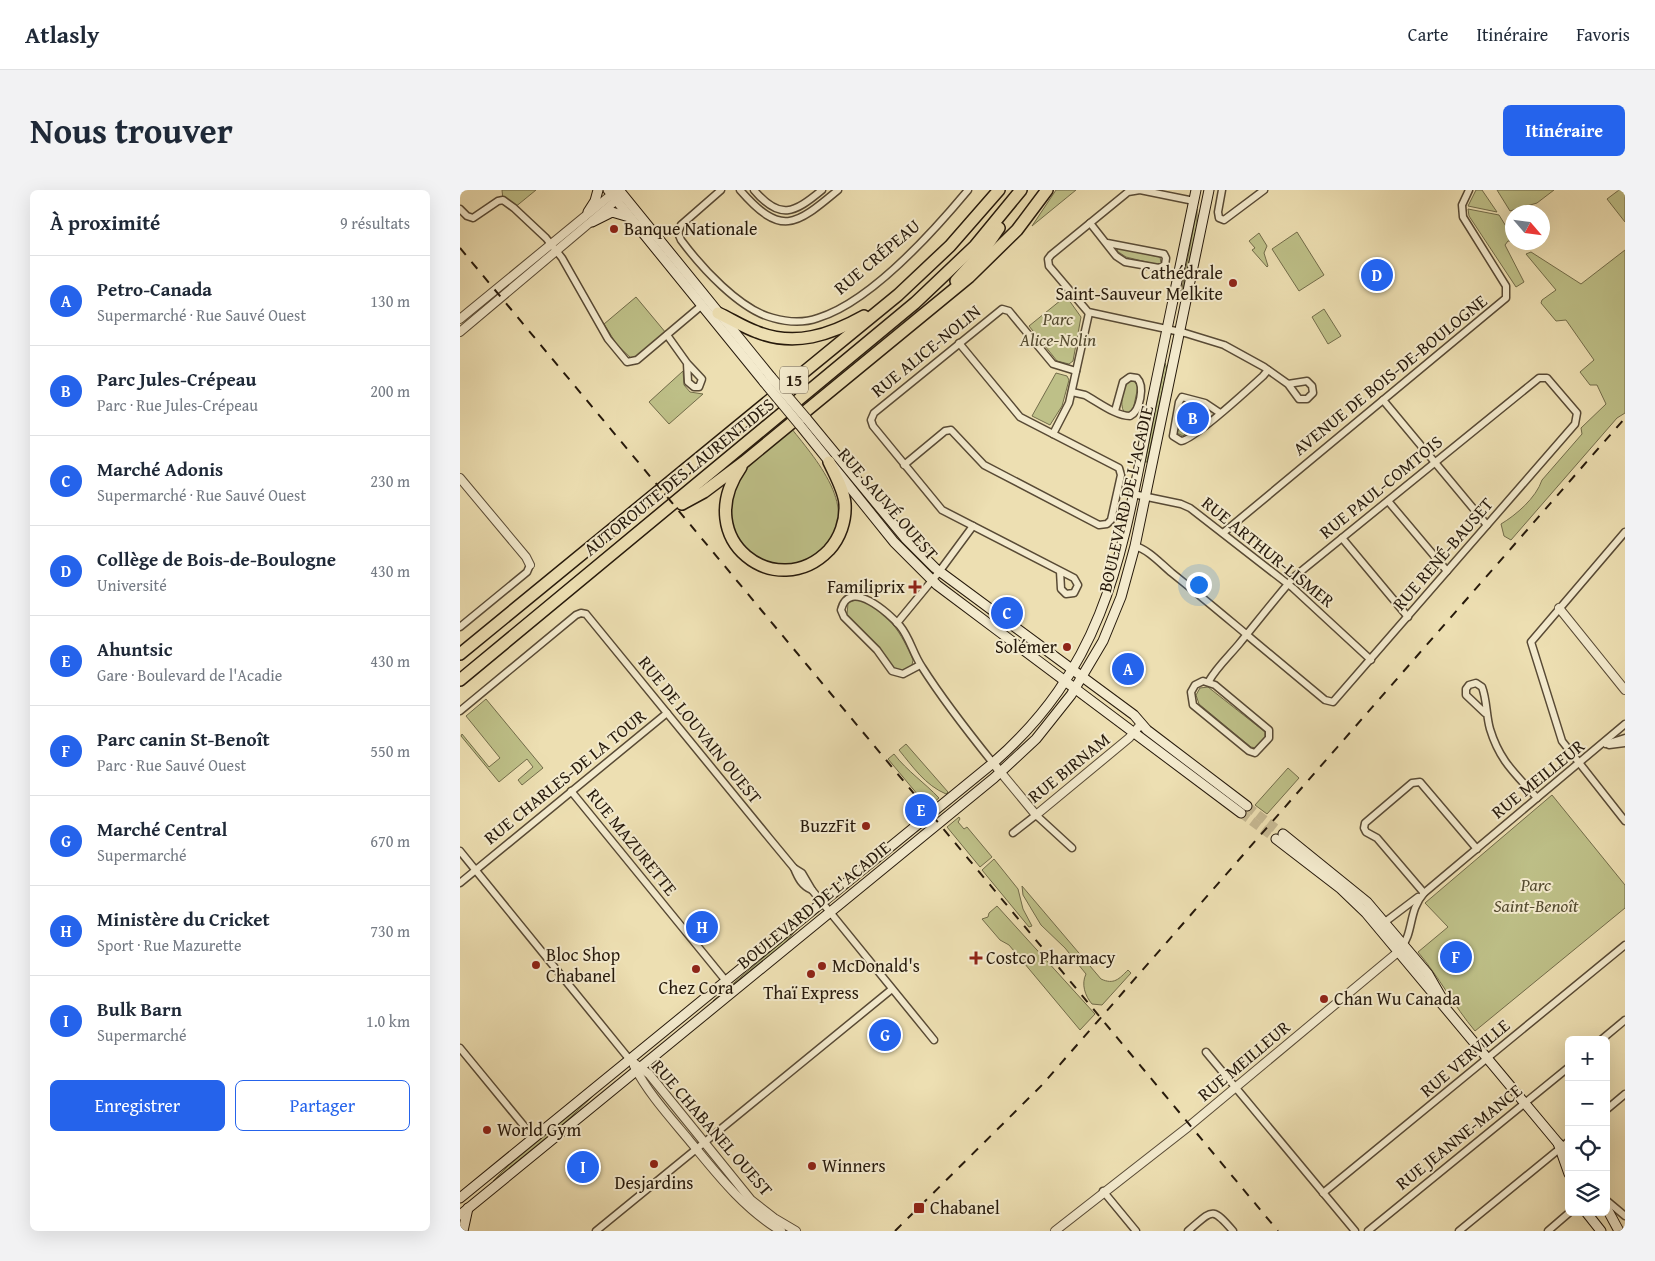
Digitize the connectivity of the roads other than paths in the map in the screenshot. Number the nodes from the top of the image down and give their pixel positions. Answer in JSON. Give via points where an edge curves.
{"nodes":[{"id":1,"x":598,"y":190,"type":"edge"},
{"id":2,"x":721,"y":190,"type":"edge"},
{"id":3,"x":740,"y":190,"type":"edge"},
{"id":4,"x":754,"y":190,"type":"edge"},
{"id":5,"x":822,"y":190,"type":"edge"},
{"id":6,"x":967,"y":190,"type":"edge"},
{"id":7,"x":999,"y":190,"type":"edge"},
{"id":8,"x":1022,"y":190,"type":"edge"},
{"id":9,"x":1047,"y":190,"type":"edge"},
{"id":10,"x":1196,"y":190,"type":"edge"},
{"id":11,"x":1209,"y":190,"type":"edge"},
{"id":12,"x":1222,"y":190,"type":"edge"},
{"id":13,"x":1264,"y":190,"type":"edge"},
{"id":14,"x":1468,"y":190,"type":"edge"},
{"id":15,"x":834,"y":191,"type":"edge"},
{"id":16,"x":616,"y":193,"type":"edge"},
{"id":17,"x":1194,"y":201,"type":"junction"},
{"id":18,"x":460,"y":209,"type":"edge"},
{"id":19,"x":588,"y":212,"type":"junction"},
{"id":20,"x":629,"y":217,"type":"junction"},
{"id":21,"x":592,"y":222,"type":"junction"},
{"id":22,"x":1090,"y":223,"type":"junction"},
{"id":23,"x":550,"y":243,"type":"junction"},
{"id":24,"x":1107,"y":243,"type":"junction"},
{"id":25,"x":560,"y":248,"type":"junction"},
{"id":26,"x":890,"y":302,"type":"junction"},
{"id":27,"x":936,"y":303,"type":"junction"},
{"id":28,"x":701,"y":306,"type":"junction"},
{"id":29,"x":718,"y":313,"type":"junction"},
{"id":30,"x":1089,"y":313,"type":"junction"},
{"id":31,"x":460,"y":318,"type":"edge"},
{"id":32,"x":1166,"y":330,"type":"junction"},
{"id":33,"x":460,"y":332,"type":"edge"},
{"id":34,"x":1179,"y":333,"type":"junction"},
{"id":35,"x":667,"y":335,"type":"junction"},
{"id":36,"x":959,"y":343,"type":"junction"},
{"id":37,"x":687,"y":363,"type":"dead end"},
{"id":38,"x":1268,"y":370,"type":"junction"},
{"id":39,"x":1076,"y":371,"type":"junction"},
{"id":40,"x":767,"y":379,"type":"junction"},
{"id":41,"x":1288,"y":384,"type":"dead end"},
{"id":42,"x":1072,"y":392,"type":"junction"},
{"id":43,"x":1383,"y":400,"type":"junction"},
{"id":44,"x":1115,"y":411,"type":"junction"},
{"id":45,"x":1220,"y":413,"type":"junction"},
{"id":46,"x":802,"y":421,"type":"junction"},
{"id":47,"x":1576,"y":424,"type":"joint"},
{"id":48,"x":1053,"y":434,"type":"junction"},
{"id":49,"x":744,"y":462,"type":"junction"},
{"id":50,"x":829,"y":462,"type":"junction"},
{"id":51,"x":1435,"y":462,"type":"junction"},
{"id":52,"x":904,"y":465,"type":"junction"},
{"id":53,"x":460,"y":478,"type":"edge"},
{"id":54,"x":1133,"y":494,"type":"junction"},
{"id":55,"x":1145,"y":496,"type":"junction"},
{"id":56,"x":1388,"y":501,"type":"junction"},
{"id":57,"x":658,"y":517,"type":"junction"},
{"id":58,"x":1487,"y":525,"type":"junction"},
{"id":59,"x":972,"y":526,"type":"junction"},
{"id":60,"x":1625,"y":532,"type":"edge"},
{"id":61,"x":1223,"y":534,"type":"junction"},
{"id":62,"x":1342,"y":538,"type":"junction"},
{"id":63,"x":1135,"y":546,"type":"junction"},
{"id":64,"x":530,"y":565,"type":"joint"},
{"id":65,"x":1060,"y":571,"type":"dead end"},
{"id":66,"x":1447,"y":571,"type":"junction"},
{"id":67,"x":939,"y":572,"type":"junction"},
{"id":68,"x":933,"y":580,"type":"junction"},
{"id":69,"x":1288,"y":584,"type":"junction"},
{"id":70,"x":1559,"y":608,"type":"junction"},
{"id":71,"x":1408,"y":618,"type":"junction"},
{"id":72,"x":897,"y":623,"type":"junction"},
{"id":73,"x":460,"y":627,"type":"edge"},
{"id":74,"x":1246,"y":634,"type":"junction"},
{"id":75,"x":460,"y":654,"type":"edge"},
{"id":76,"x":1371,"y":660,"type":"junction"},
{"id":77,"x":920,"y":665,"type":"junction"},
{"id":78,"x":1072,"y":670,"type":"junction"},
{"id":79,"x":1082,"y":678,"type":"junction"},
{"id":80,"x":460,"y":680,"type":"edge"},
{"id":81,"x":1209,"y":681,"type":"junction"},
{"id":82,"x":1622,"y":681,"type":"edge"},
{"id":83,"x":1065,"y":682,"type":"junction"},
{"id":84,"x":1075,"y":688,"type":"junction"},
{"id":85,"x":1625,"y":690,"type":"edge"},
{"id":86,"x":460,"y":711,"type":"edge"},
{"id":87,"x":667,"y":713,"type":"junction"},
{"id":88,"x":1486,"y":713,"type":"dead end"},
{"id":89,"x":1141,"y":724,"type":"junction"},
{"id":90,"x":1625,"y":724,"type":"edge"},
{"id":91,"x":1135,"y":733,"type":"junction"},
{"id":92,"x":1625,"y":738,"type":"edge"},
{"id":93,"x":1625,"y":742,"type":"edge"},
{"id":94,"x":1602,"y":745,"type":"junction"},
{"id":95,"x":992,"y":763,"type":"junction"},
{"id":96,"x":1579,"y":764,"type":"junction"},
{"id":97,"x":1001,"y":772,"type":"junction"},
{"id":98,"x":572,"y":791,"type":"junction"},
{"id":99,"x":1537,"y":798,"type":"junction"},
{"id":100,"x":1036,"y":815,"type":"junction"},
{"id":101,"x":1625,"y":821,"type":"edge"},
{"id":102,"x":1013,"y":833,"type":"dead end"},
{"id":103,"x":1072,"y":848,"type":"dead end"},
{"id":104,"x":1477,"y":849,"type":"junction"},
{"id":105,"x":460,"y":851,"type":"edge"},
{"id":106,"x":476,"y":870,"type":"junction"},
{"id":107,"x":460,"y":883,"type":"edge"},
{"id":108,"x":1424,"y":893,"type":"junction"},
{"id":109,"x":823,"y":903,"type":"junction"},
{"id":110,"x":830,"y":912,"type":"junction"},
{"id":111,"x":1385,"y":922,"type":"junction"},
{"id":112,"x":1404,"y":944,"type":"junction"},
{"id":113,"x":1625,"y":945,"type":"edge"},
{"id":114,"x":1398,"y":952,"type":"junction"},
{"id":115,"x":726,"y":981,"type":"junction"},
{"id":116,"x":892,"y":989,"type":"junction"},
{"id":117,"x":1452,"y":1015,"type":"junction"},
{"id":118,"x":1625,"y":1020,"type":"edge"},
{"id":119,"x":1606,"y":1036,"type":"edge"},
{"id":120,"x":934,"y":1040,"type":"dead end"},
{"id":121,"x":460,"y":1048,"type":"edge"},
{"id":122,"x":1206,"y":1052,"type":"dead end"},
{"id":123,"x":1488,"y":1058,"type":"junction"},
{"id":124,"x":630,"y":1060,"type":"junction"},
{"id":125,"x":638,"y":1069,"type":"junction"},
{"id":126,"x":1565,"y":1069,"type":"edge"},
{"id":127,"x":1235,"y":1087,"type":"junction"},
{"id":128,"x":1625,"y":1094,"type":"edge"},
{"id":129,"x":1524,"y":1103,"type":"junction"},
{"id":130,"x":1610,"y":1107,"type":"edge"},
{"id":131,"x":534,"y":1138,"type":"junction"},
{"id":132,"x":704,"y":1142,"type":"junction"},
{"id":133,"x":1563,"y":1147,"type":"edge"},
{"id":134,"x":696,"y":1149,"type":"junction"},
{"id":135,"x":1568,"y":1171,"type":"edge"},
{"id":136,"x":1103,"y":1191,"type":"junction"},
{"id":137,"x":1323,"y":1193,"type":"junction"},
{"id":138,"x":460,"y":1198,"type":"edge"},
{"id":139,"x":1610,"y":1203,"type":"edge"},
{"id":140,"x":468,"y":1208,"type":"junction"},
{"id":141,"x":1624,"y":1212,"type":"edge"},
{"id":142,"x":1610,"y":1214,"type":"edge"},
{"id":143,"x":460,"y":1215,"type":"edge"},
{"id":144,"x":1565,"y":1216,"type":"edge"},
{"id":145,"x":1589,"y":1216,"type":"edge"},
{"id":146,"x":463,"y":1231,"type":"edge"},
{"id":147,"x":596,"y":1231,"type":"edge"},
{"id":148,"x":781,"y":1231,"type":"edge"},
{"id":149,"x":796,"y":1231,"type":"edge"},
{"id":150,"x":1055,"y":1231,"type":"edge"},
{"id":151,"x":1136,"y":1231,"type":"edge"},
{"id":152,"x":1188,"y":1231,"type":"edge"},
{"id":153,"x":1233,"y":1231,"type":"edge"},
{"id":154,"x":1355,"y":1231,"type":"edge"},
{"id":155,"x":1368,"y":1231,"type":"edge"},
{"id":156,"x":1459,"y":1231,"type":"edge"},
{"id":157,"x":1548,"y":1231,"type":"edge"},
{"id":158,"x":1601,"y":1231,"type":"edge"},
{"id":159,"x":1619,"y":1231,"type":"edge"}],
"edges":[{"from":1,"to":19,"type":"main road"},
{"from":2,"to":6,"type":"street","name":"RUE CRÉPEAU","via":[[684,221],[678,230],[683,244],[742,304],[774,319],[806,321],[831,313],[877,282],[932,230]]},
{"from":3,"to":15,"type":"street","via":[[760,213],[779,221],[796,220],[809,214]]},
{"from":4,"to":5,"type":"street","via":[[771,207],[788,211],[801,206]]},
{"from":7,"to":26,"type":"highway","name":"AUTOROUTE DES LAURENTIDES","number":"15","via":[[946,250]]},
{"from":8,"to":27,"type":"highway","via":[[984,250]]},
{"from":8,"to":57,"type":"highway","name":"AUTOROUTE DES LAURENTIDES","number":"15","via":[[975,246],[926,294]]},
{"from":9,"to":27,"type":"highway","via":[[994,256]]},
{"from":10,"to":17,"type":"main road","name":"BOULEVARD DE L'ACADIE"},
{"from":11,"to":34,"type":"main road","name":"BOULEVARD DE L'ACADIE"},
{"from":12,"to":13,"type":"street","via":[[1218,212],[1221,220],[1228,219]]},
{"from":14,"to":43,"type":"street","name":"AVENUE DE BOIS-DE-BOULOGNE","via":[[1462,205],[1463,217],[1506,286],[1507,296]]},
{"from":16,"to":19,"type":"street"},
{"from":16,"to":20,"type":"main road"},
{"from":16,"to":21,"type":"street"},
{"from":16,"to":29,"type":"main road"},
{"from":17,"to":22,"type":"street","via":[[1133,190]]},
{"from":17,"to":32,"type":"main road","name":"BOULEVARD DE L'ACADIE"},
{"from":18,"to":23,"type":"street","via":[[466,216],[476,218],[503,200]]},
{"from":19,"to":23,"type":"street"},
{"from":20,"to":21,"type":"main road","via":[[612,212]]},
{"from":20,"to":28,"type":"main road"},
{"from":21,"to":25,"type":"street"},
{"from":22,"to":24,"type":"street"},
{"from":22,"to":30,"type":"street","via":[[1051,255],[1048,262]]},
{"from":23,"to":25,"type":"street"},
{"from":23,"to":31,"type":"street"},
{"from":24,"to":24,"type":"street","via":[[1123,261],[1159,268],[1165,265],[1164,254]]},
{"from":25,"to":33,"type":"street"},
{"from":25,"to":35,"type":"street","via":[[608,339],[627,362],[637,360]]},
{"from":26,"to":29,"type":"highway","via":[[836,331],[797,339],[763,334]]},
{"from":26,"to":75,"type":"highway","name":"AUTOROUTE DES LAURENTIDES","number":"15"},
{"from":27,"to":49,"type":"highway"},
{"from":28,"to":35,"type":"street"},
{"from":28,"to":40,"type":"main road"},
{"from":29,"to":40,"type":"main road"},
{"from":30,"to":32,"type":"street"},
{"from":30,"to":39,"type":"street"},
{"from":32,"to":34,"type":"street"},
{"from":32,"to":54,"type":"main road","name":"BOULEVARD DE L'ACADIE"},
{"from":34,"to":38,"type":"street","via":[[1224,345]]},
{"from":34,"to":55,"type":"main road","name":"BOULEVARD DE L'ACADIE"},
{"from":35,"to":37,"type":"street"},
{"from":36,"to":39,"type":"street","name":"RUE ALICE-NOLIN","via":[[998,311],[1006,310],[1052,364]]},
{"from":36,"to":48,"type":"street","via":[[1018,415]]},
{"from":36,"to":52,"type":"street","name":"RUE ALICE-NOLIN","via":[[871,417],[873,426]]},
{"from":38,"to":41,"type":"street"},
{"from":38,"to":45,"type":"street"},
{"from":39,"to":42,"type":"street"},
{"from":40,"to":46,"type":"main road","name":"RUE SAUVÉ OUEST","bridge":true},
{"from":42,"to":44,"type":"street","via":[[1083,394]]},
{"from":42,"to":48,"type":"street"},
{"from":43,"to":51,"type":"street"},
{"from":43,"to":61,"type":"street","name":"AVENUE DE BOIS-DE-BOULOGNE"},
{"from":44,"to":44,"type":"street","via":[[1127,416],[1136,412],[1141,385],[1138,378],[1130,377],[1124,381]]},
{"from":45,"to":45,"type":"street","via":[[1210,405],[1182,397],[1173,436],[1181,441],[1187,440]]},
{"from":46,"to":50,"type":"main road","name":"RUE SAUVÉ OUEST"},
{"from":46,"to":67,"type":"main road","name":"RUE SAUVÉ OUEST"},
{"from":47,"to":51,"type":"street","name":"RUE PAUL-COMTOIS","via":[[1577,413],[1542,376]]},
{"from":47,"to":58,"type":"street","name":"RUE RENÉ-BAUSET"},
{"from":48,"to":52,"type":"street","via":[[1120,469],[1111,520],[1105,525],[984,465],[951,430]]},
{"from":49,"to":50,"type":"highway","via":[[726,495],[724,512],[728,532],[753,560],[767,567],[787,570],[820,558],[840,533],[844,500]]},
{"from":49,"to":57,"type":"highway","via":[[704,492]]},
{"from":50,"to":68,"type":"main road","name":"RUE SAUVÉ OUEST","via":[[894,542]]},
{"from":51,"to":56,"type":"street","name":"RUE PAUL-COMTOIS"},
{"from":51,"to":58,"type":"street"},
{"from":52,"to":59,"type":"street","name":"RUE ALICE-NOLIN","via":[[940,508]]},
{"from":53,"to":64,"type":"street"},
{"from":54,"to":55,"type":"street","name":"RUE ARTHUR-LISMER"},
{"from":54,"to":78,"type":"main road","name":"BOULEVARD DE L'ACADIE","via":[[1110,590],[1095,628]]},
{"from":55,"to":61,"type":"street","name":"RUE ARTHUR-LISMER","via":[[1186,505]]},
{"from":55,"to":63,"type":"main road","name":"BOULEVARD DE L'ACADIE"},
{"from":56,"to":62,"type":"street","name":"RUE PAUL-COMTOIS"},
{"from":56,"to":66,"type":"street"},
{"from":57,"to":80,"type":"highway","name":"AUTOROUTE DES LAURENTIDES","number":"15"},
{"from":58,"to":66,"type":"street","name":"RUE RENÉ-BAUSET"},
{"from":59,"to":65,"type":"street","name":"RUE ALICE-NOLIN"},
{"from":59,"to":67,"type":"street"},
{"from":60,"to":70,"type":"street"},
{"from":61,"to":69,"type":"street","name":"RUE ARTHUR-LISMER"},
{"from":62,"to":69,"type":"street","name":"RUE PAUL-COMTOIS"},
{"from":62,"to":71,"type":"street"},
{"from":63,"to":74,"type":"street","via":[[1145,550]]},
{"from":63,"to":79,"type":"main road","name":"BOULEVARD DE L'ACADIE","via":[[1113,617]]},
{"from":64,"to":73,"type":"street","via":[[527,572]]},
{"from":66,"to":71,"type":"street","name":"RUE RENÉ-BAUSET"},
{"from":67,"to":68,"type":"street"},
{"from":67,"to":78,"type":"main road","name":"RUE SAUVÉ OUEST"},
{"from":68,"to":72,"type":"street"},
{"from":68,"to":83,"type":"main road","name":"RUE SAUVÉ OUEST"},
{"from":69,"to":74,"type":"street","name":"RUE PAUL-COMTOIS"},
{"from":69,"to":76,"type":"street","name":"RUE ARTHUR-LISMER"},
{"from":70,"to":82,"type":"street"},
{"from":70,"to":96,"type":"street","via":[[1531,640],[1558,733]]},
{"from":71,"to":76,"type":"street","name":"RUE RENÉ-BAUSET"},
{"from":72,"to":77,"type":"street"},
{"from":72,"to":77,"type":"street","via":[[867,599],[851,597],[843,604],[842,614],[877,650],[892,671],[903,674]]},
{"from":74,"to":76,"type":"street","name":"RUE RENÉ-BAUSET","via":[[1332,703]]},
{"from":74,"to":81,"type":"street","name":"RUE PAUL-COMTOIS"},
{"from":77,"to":95,"type":"street"},
{"from":78,"to":79,"type":"main road","name":"RUE SAUVÉ OUEST"},
{"from":78,"to":83,"type":"main road","name":"BOULEVARD DE L'ACADIE"},
{"from":79,"to":84,"type":"main road","name":"BOULEVARD DE L'ACADIE"},
{"from":79,"to":89,"type":"main road","name":"RUE SAUVÉ OUEST","via":[[1134,715]]},
{"from":81,"to":81,"type":"street","name":"RUE PAUL-COMTOIS","via":[[1193,688],[1190,696],[1193,704],[1249,751],[1258,752],[1269,738],[1269,730]]},
{"from":82,"to":85,"type":"street"},
{"from":83,"to":84,"type":"main road","name":"RUE SAUVÉ OUEST"},
{"from":83,"to":95,"type":"main road","name":"BOULEVARD DE L'ACADIE","via":[[1031,725]]},
{"from":84,"to":91,"type":"main road","name":"RUE SAUVÉ OUEST"},
{"from":84,"to":97,"type":"main road","name":"BOULEVARD DE L'ACADIE","via":[[1036,739]]},
{"from":86,"to":87,"type":"street","name":"RUE DE LOUVAIN OUEST","via":[[576,615],[583,613]]},
{"from":87,"to":98,"type":"street","name":"RUE CHARLES-DE LA TOUR"},
{"from":87,"to":109,"type":"street","name":"RUE DE LOUVAIN OUEST","via":[[794,868],[805,877]]},
{"from":88,"to":99,"type":"street","via":[[1508,767]]},
{"from":89,"to":91,"type":"street","name":"RUE BIRNAM"},
{"from":89,"to":91,"type":"main road","name":"RUE SAUVÉ OUEST","via":[[1244,809]]},
{"from":90,"to":94,"type":"street","name":"RUE MEILLEUR"},
{"from":91,"to":100,"type":"street","name":"RUE BIRNAM"},
{"from":92,"to":94,"type":"street","name":"RUE MEILLEUR"},
{"from":93,"to":94,"type":"street","name":"RUE MEILLEUR"},
{"from":94,"to":96,"type":"street","name":"RUE MEILLEUR"},
{"from":95,"to":97,"type":"street"},
{"from":95,"to":109,"type":"main road","name":"BOULEVARD DE L'ACADIE"},
{"from":96,"to":99,"type":"street","name":"RUE MEILLEUR"},
{"from":96,"to":101,"type":"street"},
{"from":97,"to":100,"type":"street"},
{"from":97,"to":110,"type":"main road","name":"BOULEVARD DE L'ACADIE"},
{"from":98,"to":106,"type":"street","name":"RUE CHARLES-DE LA TOUR"},
{"from":98,"to":115,"type":"street","name":"RUE MAZURETTE"},
{"from":99,"to":104,"type":"street","name":"RUE MEILLEUR"},
{"from":100,"to":102,"type":"street","name":"RUE BIRNAM"},
{"from":100,"to":103,"type":"street"},
{"from":104,"to":108,"type":"street","name":"RUE MEILLEUR"},
{"from":104,"to":108,"type":"street","via":[[1420,782],[1412,783],[1365,823],[1364,828],[1377,838]]},
{"from":105,"to":106,"type":"street","name":"RUE CHABANEL OUEST"},
{"from":106,"to":107,"type":"street","name":"RUE CHARLES-DE LA TOUR"},
{"from":106,"to":124,"type":"street","name":"RUE CHABANEL OUEST"},
{"from":108,"to":111,"type":"street","name":"RUE MEILLEUR"},
{"from":108,"to":112,"type":"street","name":"RUE MEILLEUR","via":[[1413,909]]},
{"from":109,"to":110,"type":"street","name":"RUE DE LOUVAIN OUEST"},
{"from":109,"to":115,"type":"main road","name":"BOULEVARD DE L'ACADIE"},
{"from":110,"to":116,"type":"street","name":"RUE DE LOUVAIN OUEST"},
{"from":110,"to":125,"type":"main road","name":"BOULEVARD DE L'ACADIE"},
{"from":111,"to":112,"type":"main road"},
{"from":111,"to":114,"type":"main road","via":[[1355,890],[1280,837],[1351,898]]},
{"from":112,"to":114,"type":"street","name":"RUE MEILLEUR"},
{"from":112,"to":117,"type":"main road","via":[[1428,974]]},
{"from":113,"to":123,"type":"street","name":"RUE VERVILLE"},
{"from":114,"to":117,"type":"main road"},
{"from":114,"to":127,"type":"street","name":"RUE MEILLEUR"},
{"from":115,"to":124,"type":"main road","name":"BOULEVARD DE L'ACADIE"},
{"from":116,"to":120,"type":"street","name":"RUE DE LOUVAIN OUEST"},
{"from":116,"to":132,"type":"street"},
{"from":117,"to":123,"type":"main road"},
{"from":118,"to":119,"type":"street"},
{"from":121,"to":131,"type":"street"},
{"from":122,"to":127,"type":"street"},
{"from":123,"to":129,"type":"main road"},
{"from":123,"to":137,"type":"street","name":"RUE VERVILLE"},
{"from":124,"to":125,"type":"street","name":"RUE CHABANEL OUEST"},
{"from":124,"to":131,"type":"main road","name":"BOULEVARD DE L'ACADIE"},
{"from":125,"to":132,"type":"street","name":"RUE CHABANEL OUEST","via":[[648,1074]]},
{"from":125,"to":134,"type":"street","name":"RUE CHABANEL OUEST","via":[[663,1108]]},
{"from":125,"to":140,"type":"main road","name":"BOULEVARD DE L'ACADIE"},
{"from":126,"to":129,"type":"street","name":"RUE JEANNE-MANCE"},
{"from":127,"to":136,"type":"street","name":"RUE MEILLEUR"},
{"from":127,"to":137,"type":"street"},
{"from":128,"to":130,"type":"street"},
{"from":129,"to":133,"type":"main road"},
{"from":129,"to":155,"type":"street","name":"RUE JEANNE-MANCE"},
{"from":131,"to":138,"type":"main road","name":"BOULEVARD DE L'ACADIE"},
{"from":132,"to":134,"type":"street"},
{"from":132,"to":149,"type":"street","name":"RUE CHABANEL OUEST","via":[[756,1204]]},
{"from":133,"to":135,"type":"main road"},
{"from":133,"to":156,"type":"street"},
{"from":134,"to":147,"type":"street"},
{"from":134,"to":148,"type":"street","name":"RUE CHABANEL OUEST","via":[[739,1199]]},
{"from":136,"to":150,"type":"street","name":"RUE MEILLEUR"},
{"from":136,"to":151,"type":"street"},
{"from":137,"to":154,"type":"street"},
{"from":139,"to":141,"type":"street"},
{"from":140,"to":143,"type":"main road","name":"BOULEVARD DE L'ACADIE"},
{"from":140,"to":146,"type":"main road"},
{"from":142,"to":159,"type":"main road"},
{"from":144,"to":157,"type":"street"},
{"from":145,"to":158,"type":"main road"},
{"from":152,"to":153,"type":"street","via":[[1214,1212]]}]}
